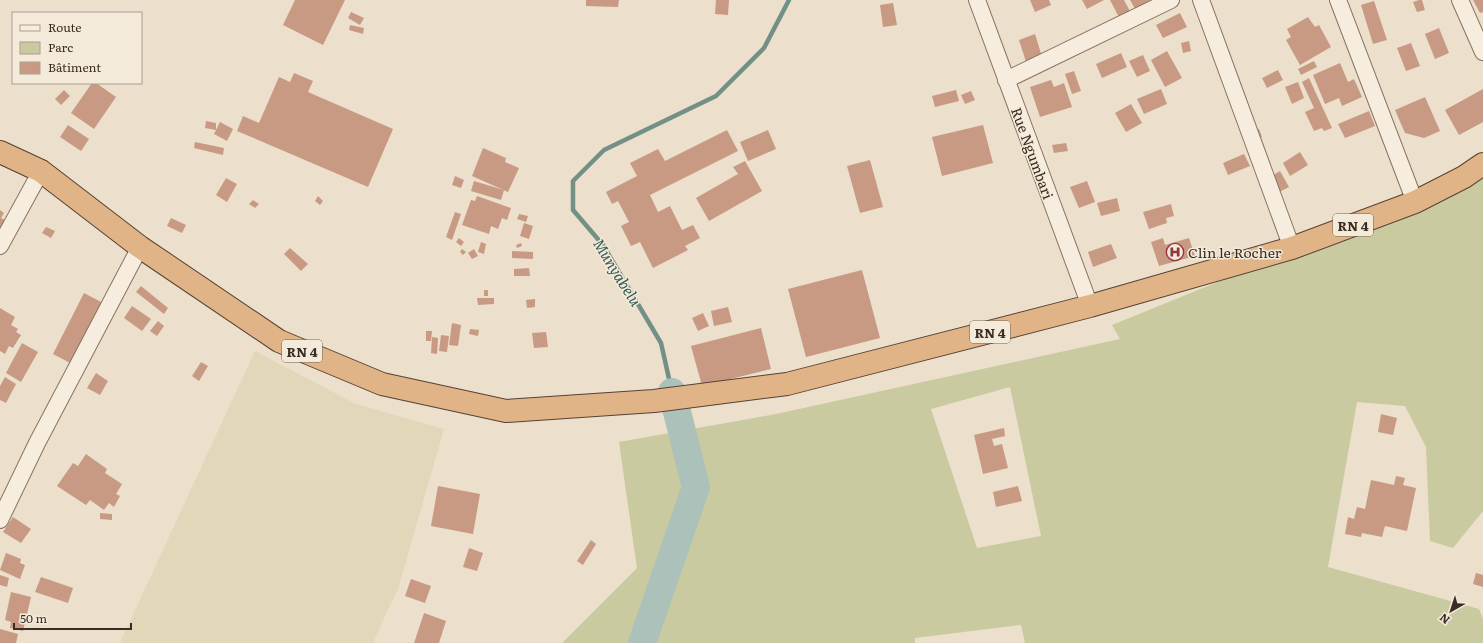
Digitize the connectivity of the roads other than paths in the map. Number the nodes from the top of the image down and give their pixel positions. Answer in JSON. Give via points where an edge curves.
{"nodes":[{"id":1,"x":977,"y":0,"type":"edge"},
{"id":2,"x":1170,"y":0,"type":"edge"},
{"id":3,"x":1201,"y":0,"type":"edge"},
{"id":4,"x":1338,"y":0,"type":"edge"},
{"id":5,"x":1460,"y":0,"type":"edge"},
{"id":6,"x":1483,"y":52,"type":"edge"},
{"id":7,"x":1006,"y":80,"type":"junction"},
{"id":8,"x":0,"y":152,"type":"edge"},
{"id":9,"x":1483,"y":164,"type":"edge"},
{"id":10,"x":41,"y":171,"type":"junction"},
{"id":11,"x":1415,"y":202,"type":"junction"},
{"id":12,"x":0,"y":246,"type":"edge"},
{"id":13,"x":140,"y":248,"type":"junction"},
{"id":14,"x":1292,"y":248,"type":"junction"},
{"id":15,"x":1090,"y":306,"type":"junction"},
{"id":16,"x":0,"y":520,"type":"edge"}],
"edges":[{"from":1,"to":7,"type":"street","name":"Rue Ngumbari"},
{"from":2,"to":7,"type":"street"},
{"from":3,"to":14,"type":"street"},
{"from":4,"to":11,"type":"street"},
{"from":5,"to":6,"type":"street"},
{"from":7,"to":15,"type":"street","name":"Rue Ngumbari"},
{"from":8,"to":10,"type":"highway","number":"RN 4"},
{"from":9,"to":11,"type":"highway","number":"RN 4"},
{"from":10,"to":12,"type":"street"},
{"from":10,"to":13,"type":"highway","number":"RN 4"},
{"from":11,"to":14,"type":"highway","number":"RN 4"},
{"from":13,"to":15,"type":"highway","number":"RN 4","via":[[279,341],[382,384],[506,411],[654,401],[787,384]]},
{"from":13,"to":16,"type":"street","via":[[37,443]]},
{"from":14,"to":15,"type":"highway","number":"RN 4"}]}
